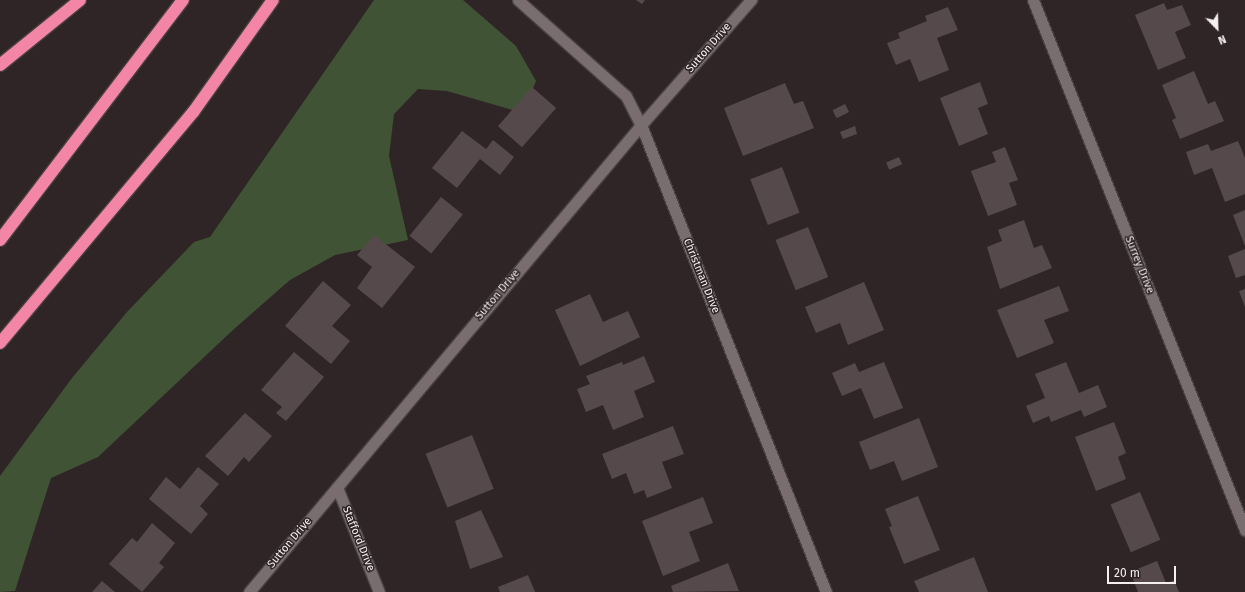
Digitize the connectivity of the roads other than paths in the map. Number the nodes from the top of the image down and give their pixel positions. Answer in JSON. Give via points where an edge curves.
{"nodes":[{"id":1,"x":80,"y":0,"type":"edge"},
{"id":2,"x":183,"y":0,"type":"edge"},
{"id":3,"x":274,"y":0,"type":"edge"},
{"id":4,"x":518,"y":0,"type":"edge"},
{"id":5,"x":751,"y":0,"type":"edge"},
{"id":6,"x":1033,"y":0,"type":"edge"},
{"id":7,"x":0,"y":66,"type":"edge"},
{"id":8,"x":641,"y":125,"type":"junction"},
{"id":9,"x":0,"y":240,"type":"edge"},
{"id":10,"x":0,"y":344,"type":"edge"},
{"id":11,"x":337,"y":487,"type":"junction"},
{"id":12,"x":1245,"y":530,"type":"edge"},
{"id":13,"x":249,"y":592,"type":"edge"},
{"id":14,"x":379,"y":592,"type":"edge"},
{"id":15,"x":826,"y":592,"type":"edge"}],
"edges":[{"from":1,"to":7,"type":"highway"},
{"from":2,"to":9,"type":"highway"},
{"from":3,"to":10,"type":"highway","via":[[194,111]]},
{"from":4,"to":8,"type":"street","name":"Christman Drive","via":[[626,96]]},
{"from":5,"to":8,"type":"street","name":"Sutton Drive"},
{"from":6,"to":12,"type":"street","name":"Surrey Drive"},
{"from":8,"to":11,"type":"street","name":"Sutton Drive"},
{"from":8,"to":15,"type":"street","name":"Christman Drive"},
{"from":11,"to":13,"type":"street","name":"Sutton Drive"},
{"from":11,"to":14,"type":"street","name":"Stafford Drive"}]}
